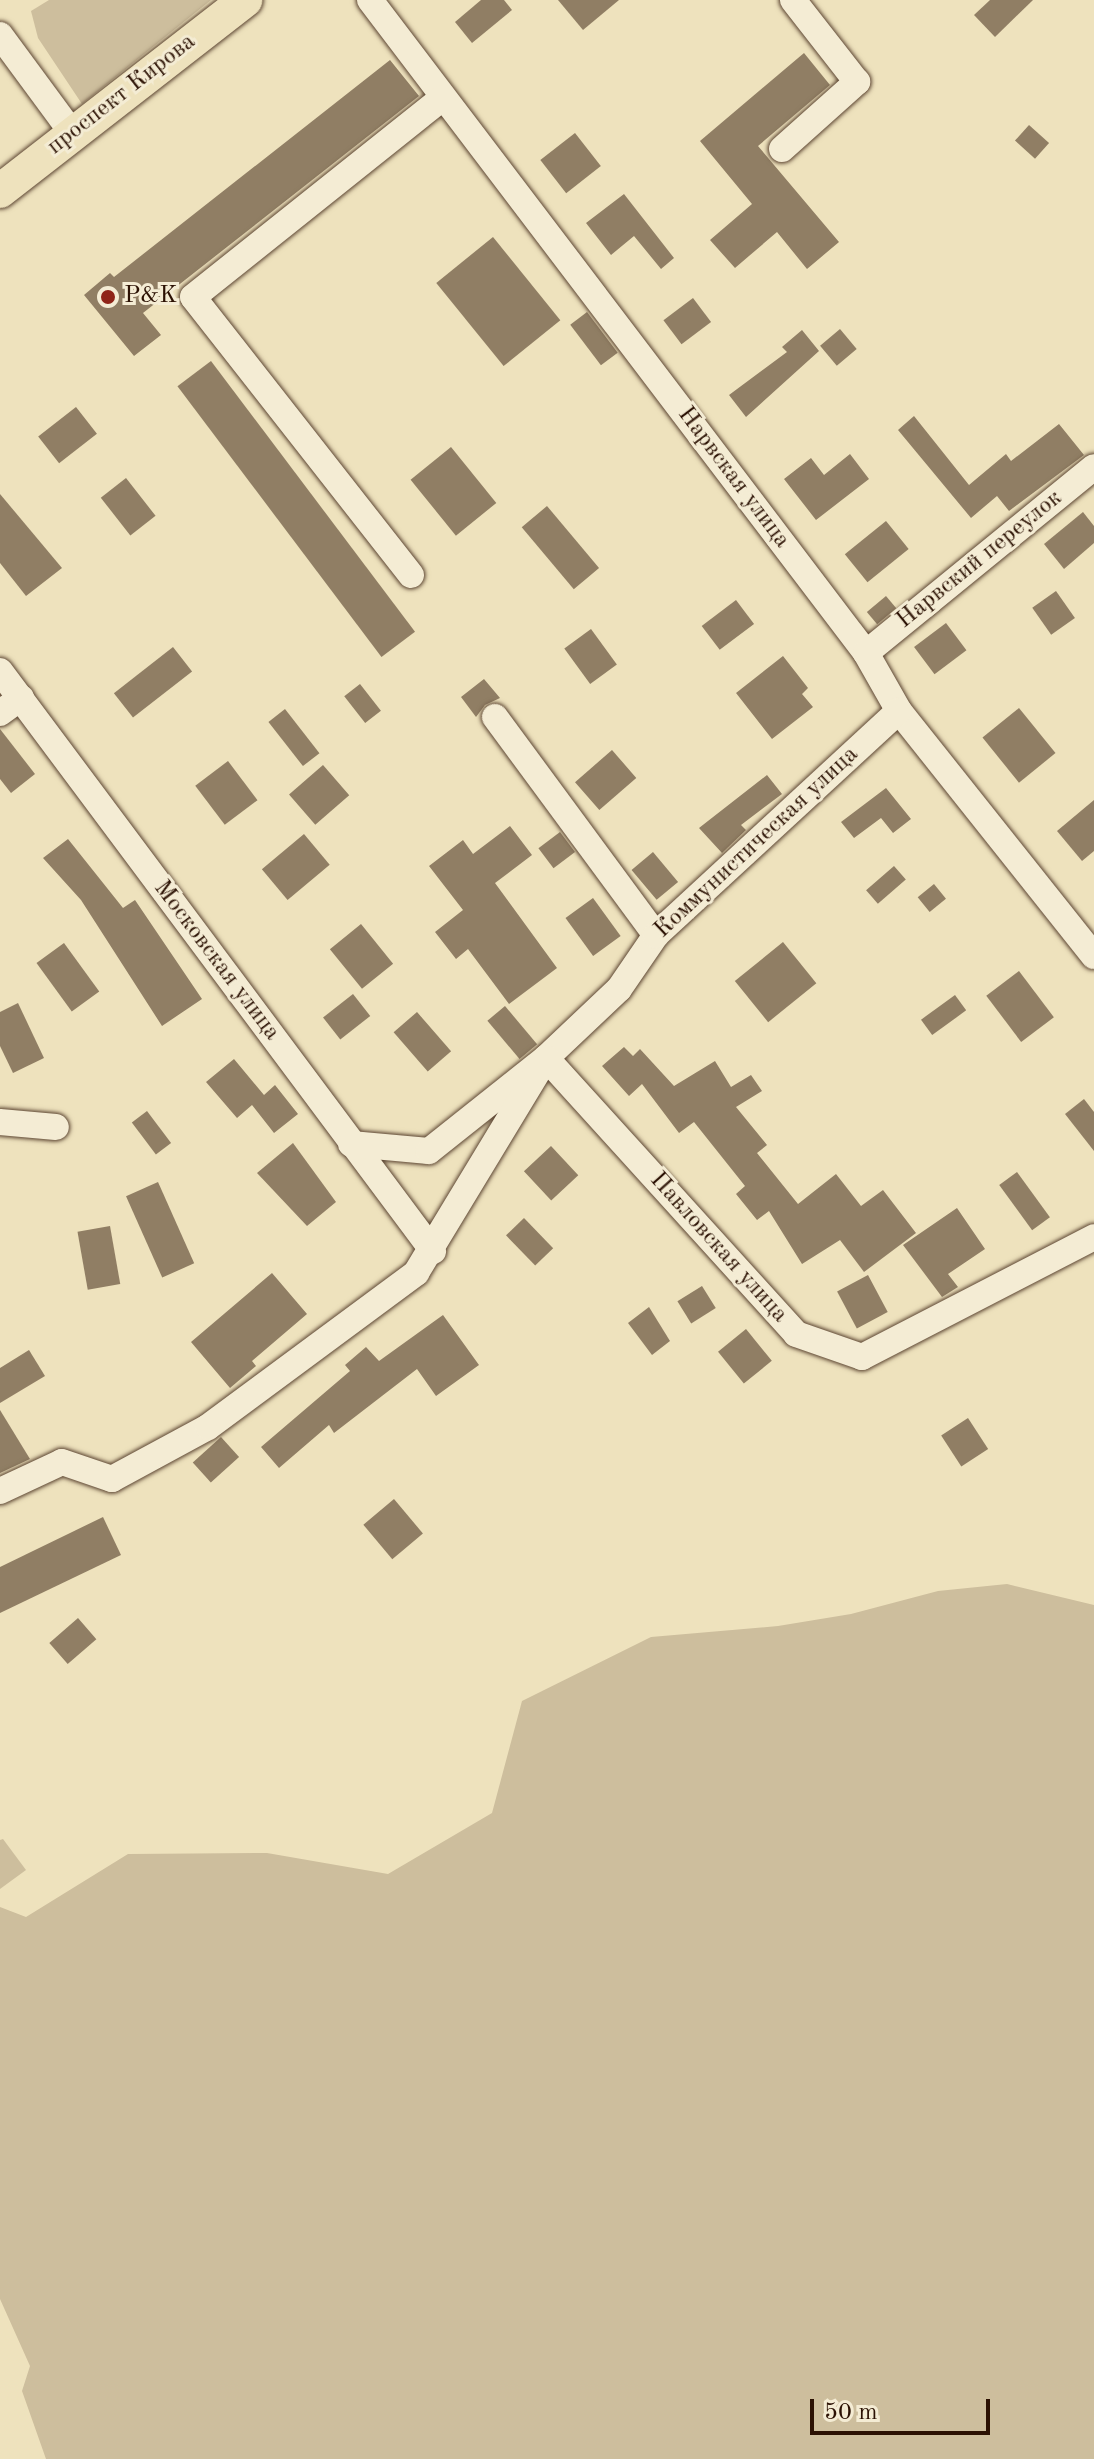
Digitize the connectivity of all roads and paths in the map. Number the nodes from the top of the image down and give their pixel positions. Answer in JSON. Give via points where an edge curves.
{"nodes":[{"id":1,"x":245,"y":0,"type":"edge"},
{"id":2,"x":370,"y":0,"type":"edge"},
{"id":3,"x":793,"y":0,"type":"edge"},
{"id":4,"x":0,"y":35,"type":"edge"},
{"id":5,"x":442,"y":98,"type":"junction"},
{"id":6,"x":73,"y":134,"type":"junction"},
{"id":7,"x":782,"y":149,"type":"dead end"},
{"id":8,"x":0,"y":191,"type":"edge"},
{"id":9,"x":1094,"y":467,"type":"edge"},
{"id":10,"x":411,"y":575,"type":"dead end"},
{"id":11,"x":866,"y":653,"type":"junction"},
{"id":12,"x":0,"y":671,"type":"edge"},
{"id":13,"x":10,"y":705,"type":"edge"},
{"id":14,"x":899,"y":711,"type":"junction"},
{"id":15,"x":495,"y":717,"type":"dead end"},
{"id":16,"x":656,"y":935,"type":"junction"},
{"id":17,"x":1090,"y":942,"type":"edge"},
{"id":18,"x":546,"y":1058,"type":"junction"},
{"id":19,"x":0,"y":1122,"type":"edge"},
{"id":20,"x":56,"y":1127,"type":"dead end"},
{"id":21,"x":351,"y":1144,"type":"junction"},
{"id":22,"x":1094,"y":1237,"type":"edge"},
{"id":23,"x":433,"y":1251,"type":"junction"},
{"id":24,"x":0,"y":1491,"type":"edge"}],
"edges":[{"from":1,"to":6,"type":"main road","name":"проспект Кирова"},
{"from":2,"to":5,"type":"street","name":"Нарвская улица"},
{"from":3,"to":7,"type":"street","via":[[857,82]]},
{"from":4,"to":6,"type":"street"},
{"from":5,"to":10,"type":"street","via":[[193,297]]},
{"from":5,"to":11,"type":"street","name":"Нарвская улица"},
{"from":6,"to":8,"type":"main road","name":"проспект Кирова"},
{"from":9,"to":11,"type":"street","name":"Нарвский переулок"},
{"from":11,"to":14,"type":"street","name":"Нарвская улица"},
{"from":12,"to":13,"type":"street","name":"Московская улица"},
{"from":13,"to":21,"type":"street","name":"Московская улица"},
{"from":14,"to":16,"type":"street","name":"Коммунистическая улица"},
{"from":14,"to":17,"type":"street","name":"Нарвская улица"},
{"from":15,"to":16,"type":"street"},
{"from":16,"to":18,"type":"street","name":"Коммунистическая улица","via":[[619,989]]},
{"from":18,"to":21,"type":"street","name":"Коммунистическая улица","via":[[429,1151]]},
{"from":18,"to":22,"type":"street","name":"Павловская улица","via":[[796,1334],[862,1357]]},
{"from":18,"to":23,"type":"street"},
{"from":19,"to":20,"type":"street"},
{"from":21,"to":23,"type":"street","name":"Московская улица"},
{"from":23,"to":24,"type":"street","via":[[392,1292],[208,1427],[112,1479],[62,1462]]}]}
